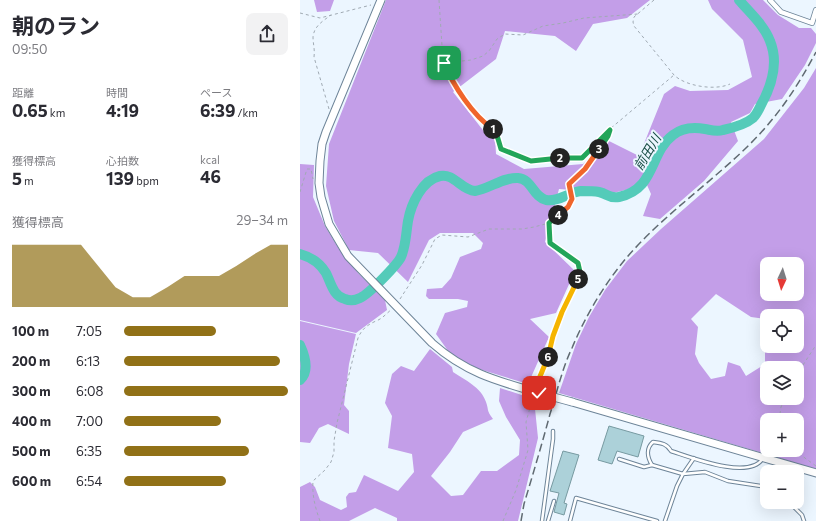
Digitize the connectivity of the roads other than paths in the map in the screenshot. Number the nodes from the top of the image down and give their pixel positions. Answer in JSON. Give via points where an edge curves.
{"nodes":[{"id":1,"x":770,"y":0,"type":"edge"},
{"id":2,"x":380,"y":3,"type":"edge"},
{"id":3,"x":816,"y":10,"type":"edge"},
{"id":4,"x":553,"y":431,"type":"dead end"},
{"id":5,"x":694,"y":458,"type":"junction"},
{"id":6,"x":763,"y":458,"type":"junction"},
{"id":7,"x":619,"y":459,"type":"dead end"},
{"id":8,"x":652,"y":465,"type":"junction"},
{"id":9,"x":816,"y":473,"type":"edge"},
{"id":10,"x":683,"y":474,"type":"junction"},
{"id":11,"x":760,"y":486,"type":"edge"},
{"id":12,"x":554,"y":502,"type":"dead end"},
{"id":13,"x":796,"y":509,"type":"edge"},
{"id":14,"x":542,"y":520,"type":"edge"},
{"id":15,"x":548,"y":521,"type":"edge"},
{"id":16,"x":570,"y":521,"type":"edge"},
{"id":17,"x":656,"y":521,"type":"edge"},
{"id":18,"x":665,"y":521,"type":"edge"},
{"id":19,"x":804,"y":521,"type":"edge"}],
"edges":[{"from":1,"to":3,"type":"street","via":[[781,12],[812,23]]},
{"from":2,"to":6,"type":"street","bridge":true,"via":[[332,117],[320,156],[321,197],[329,224],[348,256],[432,343],[457,363],[472,371]]},
{"from":4,"to":14,"type":"lane"},
{"from":5,"to":6,"type":"lane","via":[[735,468],[753,466]]},
{"from":5,"to":8,"type":"lane","via":[[672,451],[664,444],[653,442],[648,451]]},
{"from":5,"to":10,"type":"lane"},
{"from":6,"to":9,"type":"street"},
{"from":7,"to":8,"type":"lane","via":[[644,467]]},
{"from":8,"to":10,"type":"lane"},
{"from":10,"to":11,"type":"lane","via":[[704,472],[728,481]]},
{"from":10,"to":18,"type":"lane","via":[[676,486]]},
{"from":12,"to":15,"type":"lane"},
{"from":13,"to":19,"type":"lane"},
{"from":14,"to":15,"type":"lane"},
{"from":16,"to":17,"type":"lane","via":[[576,498]]}]}
